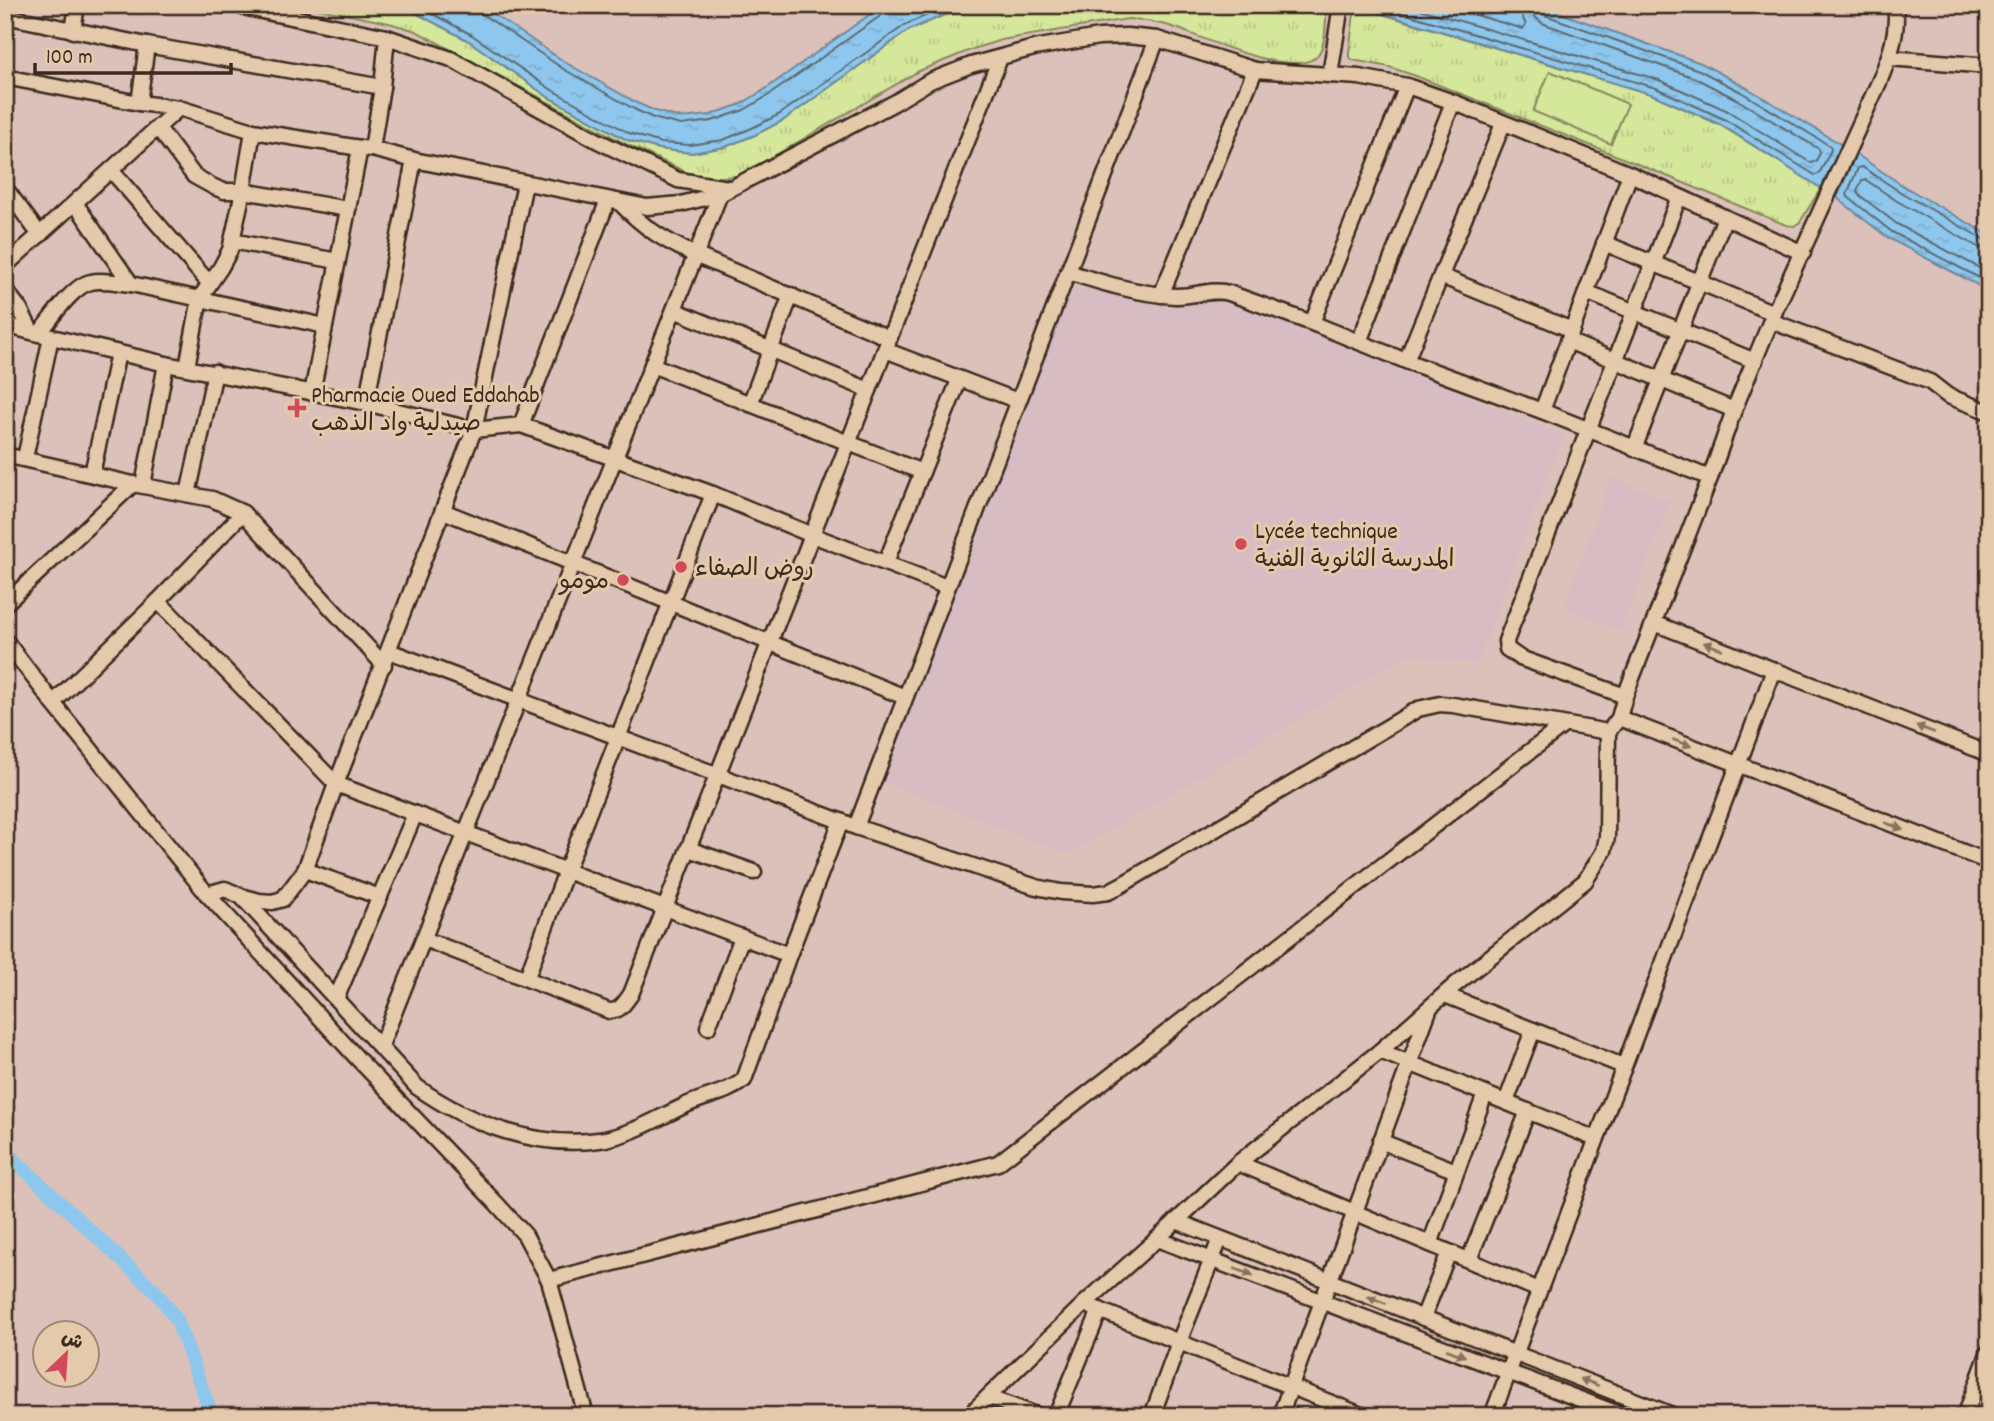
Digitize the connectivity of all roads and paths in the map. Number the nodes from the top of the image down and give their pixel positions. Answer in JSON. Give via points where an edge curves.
{"nodes":[{"id":1,"x":77,"y":5,"type":"edge"},
{"id":2,"x":233,"y":5,"type":"edge"},
{"id":3,"x":1341,"y":5,"type":"edge"},
{"id":4,"x":1895,"y":5,"type":"edge"},
{"id":5,"x":5,"y":16,"type":"edge"},
{"id":6,"x":73,"y":31,"type":"junction"},
{"id":7,"x":387,"y":37,"type":"junction"},
{"id":8,"x":1157,"y":39,"type":"junction"},
{"id":9,"x":147,"y":45,"type":"junction"},
{"id":10,"x":1000,"y":58,"type":"junction"},
{"id":11,"x":1889,"y":58,"type":"junction"},
{"id":12,"x":1989,"y":66,"type":"edge"},
{"id":13,"x":1255,"y":70,"type":"junction"},
{"id":14,"x":1330,"y":75,"type":"junction"},
{"id":15,"x":5,"y":78,"type":"edge"},
{"id":16,"x":1407,"y":86,"type":"junction"},
{"id":17,"x":382,"y":87,"type":"junction"},
{"id":18,"x":1453,"y":102,"type":"junction"},
{"id":19,"x":139,"y":103,"type":"junction"},
{"id":20,"x":180,"y":108,"type":"junction"},
{"id":21,"x":1503,"y":124,"type":"junction"},
{"id":22,"x":158,"y":128,"type":"junction"},
{"id":23,"x":253,"y":131,"type":"junction"},
{"id":24,"x":366,"y":148,"type":"junction"},
{"id":25,"x":414,"y":160,"type":"junction"},
{"id":26,"x":111,"y":170,"type":"junction"},
{"id":27,"x":1630,"y":174,"type":"junction"},
{"id":28,"x":525,"y":183,"type":"junction"},
{"id":29,"x":5,"y":188,"type":"edge"},
{"id":30,"x":243,"y":191,"type":"junction"},
{"id":31,"x":724,"y":191,"type":"junction"},
{"id":32,"x":1679,"y":197,"type":"junction"},
{"id":33,"x":614,"y":201,"type":"junction"},
{"id":34,"x":75,"y":203,"type":"junction"},
{"id":35,"x":348,"y":209,"type":"junction"},
{"id":36,"x":1725,"y":217,"type":"junction"},
{"id":37,"x":40,"y":235,"type":"junction"},
{"id":38,"x":232,"y":241,"type":"junction"},
{"id":39,"x":1604,"y":243,"type":"junction"},
{"id":40,"x":1803,"y":253,"type":"junction"},
{"id":41,"x":695,"y":255,"type":"junction"},
{"id":42,"x":337,"y":261,"type":"junction"},
{"id":43,"x":1653,"y":263,"type":"junction"},
{"id":44,"x":5,"y":266,"type":"edge"},
{"id":45,"x":1068,"y":272,"type":"junction"},
{"id":46,"x":1441,"y":276,"type":"junction"},
{"id":47,"x":1699,"y":282,"type":"junction"},
{"id":48,"x":209,"y":283,"type":"junction"},
{"id":49,"x":131,"y":284,"type":"junction"},
{"id":50,"x":5,"y":290,"type":"edge"},
{"id":51,"x":1586,"y":292,"type":"junction"},
{"id":52,"x":791,"y":295,"type":"junction"},
{"id":53,"x":1161,"y":295,"type":"junction"},
{"id":54,"x":200,"y":299,"type":"junction"},
{"id":55,"x":674,"y":310,"type":"junction"},
{"id":56,"x":1634,"y":311,"type":"junction"},
{"id":57,"x":1773,"y":317,"type":"junction"},
{"id":58,"x":1312,"y":323,"type":"junction"},
{"id":59,"x":5,"y":325,"type":"edge"},
{"id":60,"x":325,"y":326,"type":"junction"},
{"id":61,"x":1681,"y":330,"type":"junction"},
{"id":62,"x":40,"y":334,"type":"junction"},
{"id":63,"x":1570,"y":336,"type":"junction"},
{"id":64,"x":1359,"y":342,"type":"junction"},
{"id":65,"x":887,"y":344,"type":"junction"},
{"id":66,"x":771,"y":350,"type":"junction"},
{"id":67,"x":118,"y":353,"type":"junction"},
{"id":68,"x":1406,"y":361,"type":"junction"},
{"id":69,"x":1615,"y":361,"type":"junction"},
{"id":70,"x":1755,"y":361,"type":"junction"},
{"id":71,"x":166,"y":364,"type":"junction"},
{"id":72,"x":652,"y":365,"type":"junction"},
{"id":73,"x":187,"y":366,"type":"junction"},
{"id":74,"x":215,"y":372,"type":"junction"},
{"id":75,"x":959,"y":380,"type":"junction"},
{"id":76,"x":1662,"y":380,"type":"junction"},
{"id":77,"x":869,"y":390,"type":"junction"},
{"id":78,"x":312,"y":393,"type":"junction"},
{"id":79,"x":1018,"y":401,"type":"junction"},
{"id":80,"x":366,"y":403,"type":"junction"},
{"id":81,"x":750,"y":404,"type":"junction"},
{"id":82,"x":1734,"y":410,"type":"junction"},
{"id":83,"x":1542,"y":411,"type":"junction"},
{"id":84,"x":1989,"y":412,"type":"edge"},
{"id":85,"x":521,"y":425,"type":"junction"},
{"id":86,"x":1588,"y":429,"type":"junction"},
{"id":87,"x":474,"y":430,"type":"junction"},
{"id":88,"x":848,"y":444,"type":"junction"},
{"id":89,"x":1634,"y":449,"type":"junction"},
{"id":90,"x":5,"y":455,"type":"edge"},
{"id":91,"x":25,"y":458,"type":"junction"},
{"id":92,"x":615,"y":458,"type":"junction"},
{"id":93,"x":922,"y":472,"type":"junction"},
{"id":94,"x":92,"y":474,"type":"junction"},
{"id":95,"x":1710,"y":478,"type":"junction"},
{"id":96,"x":138,"y":485,"type":"junction"},
{"id":97,"x":188,"y":494,"type":"junction"},
{"id":98,"x":713,"y":494,"type":"junction"},
{"id":99,"x":443,"y":511,"type":"junction"},
{"id":100,"x":243,"y":513,"type":"junction"},
{"id":101,"x":812,"y":535,"type":"junction"},
{"id":102,"x":886,"y":562,"type":"junction"},
{"id":103,"x":573,"y":563,"type":"junction"},
{"id":104,"x":947,"y":587,"type":"junction"},
{"id":105,"x":158,"y":601,"type":"junction"},
{"id":106,"x":671,"y":603,"type":"junction"},
{"id":107,"x":5,"y":604,"type":"edge"},
{"id":108,"x":1654,"y":623,"type":"junction"},
{"id":109,"x":5,"y":640,"type":"edge"},
{"id":110,"x":770,"y":642,"type":"junction"},
{"id":111,"x":386,"y":658,"type":"junction"},
{"id":112,"x":1774,"y":670,"type":"junction"},
{"id":113,"x":1625,"y":696,"type":"junction"},
{"id":114,"x":905,"y":697,"type":"junction"},
{"id":115,"x":519,"y":700,"type":"junction"},
{"id":116,"x":53,"y":703,"type":"junction"},
{"id":117,"x":1619,"y":718,"type":"junction"},
{"id":118,"x":1564,"y":725,"type":"junction"},
{"id":119,"x":1608,"y":732,"type":"junction"},
{"id":120,"x":618,"y":737,"type":"junction"},
{"id":121,"x":1989,"y":754,"type":"edge"},
{"id":122,"x":1737,"y":764,"type":"junction"},
{"id":123,"x":718,"y":775,"type":"junction"},
{"id":124,"x":336,"y":784,"type":"junction"},
{"id":125,"x":415,"y":814,"type":"junction"},
{"id":126,"x":848,"y":824,"type":"junction"},
{"id":127,"x":466,"y":833,"type":"junction"},
{"id":128,"x":689,"y":849,"type":"junction"},
{"id":129,"x":1989,"y":862,"type":"edge"},
{"id":130,"x":305,"y":870,"type":"junction"},
{"id":131,"x":566,"y":871,"type":"junction"},
{"id":132,"x":754,"y":872,"type":"dead end"},
{"id":133,"x":207,"y":894,"type":"junction"},
{"id":134,"x":241,"y":896,"type":"junction"},
{"id":135,"x":380,"y":897,"type":"junction"},
{"id":136,"x":665,"y":908,"type":"junction"},
{"id":137,"x":742,"y":937,"type":"junction"},
{"id":138,"x":424,"y":939,"type":"junction"},
{"id":139,"x":789,"y":955,"type":"junction"},
{"id":140,"x":527,"y":978,"type":"junction"},
{"id":141,"x":1444,"y":995,"type":"junction"},
{"id":142,"x":337,"y":999,"type":"junction"},
{"id":143,"x":1430,"y":1009,"type":"junction"},
{"id":144,"x":708,"y":1027,"type":"dead end"},
{"id":145,"x":1533,"y":1031,"type":"junction"},
{"id":146,"x":380,"y":1048,"type":"junction"},
{"id":147,"x":1380,"y":1051,"type":"junction"},
{"id":148,"x":1410,"y":1063,"type":"junction"},
{"id":149,"x":1623,"y":1066,"type":"junction"},
{"id":150,"x":1485,"y":1094,"type":"junction"},
{"id":151,"x":1506,"y":1102,"type":"junction"},
{"id":152,"x":1528,"y":1111,"type":"junction"},
{"id":153,"x":1596,"y":1139,"type":"junction"},
{"id":154,"x":1380,"y":1141,"type":"junction"},
{"id":155,"x":1237,"y":1163,"type":"junction"},
{"id":156,"x":1456,"y":1171,"type":"junction"},
{"id":157,"x":1354,"y":1212,"type":"junction"},
{"id":158,"x":1176,"y":1221,"type":"junction"},
{"id":159,"x":1220,"y":1238,"type":"junction"},
{"id":160,"x":1157,"y":1239,"type":"junction"},
{"id":161,"x":1430,"y":1244,"type":"junction"},
{"id":162,"x":1449,"y":1252,"type":"junction"},
{"id":163,"x":1211,"y":1260,"type":"junction"},
{"id":164,"x":1469,"y":1260,"type":"junction"},
{"id":165,"x":549,"y":1280,"type":"junction"},
{"id":166,"x":1329,"y":1281,"type":"junction"},
{"id":167,"x":1539,"y":1290,"type":"junction"},
{"id":168,"x":1322,"y":1302,"type":"junction"},
{"id":169,"x":1084,"y":1304,"type":"junction"},
{"id":170,"x":1100,"y":1310,"type":"junction"},
{"id":171,"x":1423,"y":1318,"type":"junction"},
{"id":172,"x":1179,"y":1342,"type":"junction"},
{"id":173,"x":1515,"y":1353,"type":"junction"},
{"id":174,"x":1988,"y":1355,"type":"edge"},
{"id":175,"x":1508,"y":1372,"type":"junction"},
{"id":176,"x":1290,"y":1386,"type":"junction"},
{"id":177,"x":988,"y":1397,"type":"junction"},
{"id":178,"x":586,"y":1416,"type":"edge"},
{"id":179,"x":968,"y":1416,"type":"edge"},
{"id":180,"x":1039,"y":1416,"type":"edge"},
{"id":181,"x":1056,"y":1416,"type":"edge"},
{"id":182,"x":1152,"y":1416,"type":"edge"},
{"id":183,"x":1280,"y":1416,"type":"edge"},
{"id":184,"x":1364,"y":1416,"type":"edge"},
{"id":185,"x":1492,"y":1416,"type":"edge"},
{"id":186,"x":1624,"y":1416,"type":"edge"},
{"id":187,"x":1675,"y":1416,"type":"edge"},
{"id":188,"x":1965,"y":1416,"type":"edge"}],
"edges":[{"from":1,"to":6,"type":"street"},
{"from":2,"to":7,"type":"street"},
{"from":3,"to":14,"type":"street"},
{"from":4,"to":11,"type":"street","via":[[1896,31]]},
{"from":5,"to":6,"type":"street"},
{"from":6,"to":9,"type":"street"},
{"from":7,"to":17,"type":"street"},
{"from":7,"to":31,"type":"street","via":[[451,59],[678,180]]},
{"from":8,"to":10,"type":"street","via":[[1099,37]]},
{"from":8,"to":13,"type":"street"},
{"from":8,"to":45,"type":"street"},
{"from":9,"to":17,"type":"street"},
{"from":9,"to":19,"type":"street"},
{"from":10,"to":31,"type":"street","via":[[930,81]]},
{"from":10,"to":65,"type":"street"},
{"from":11,"to":12,"type":"street"},
{"from":11,"to":40,"type":"street"},
{"from":13,"to":14,"type":"street"},
{"from":13,"to":53,"type":"street"},
{"from":14,"to":16,"type":"street"},
{"from":15,"to":19,"type":"street"},
{"from":16,"to":18,"type":"street"},
{"from":16,"to":58,"type":"street"},
{"from":17,"to":24,"type":"street"},
{"from":18,"to":21,"type":"street"},
{"from":18,"to":64,"type":"street"},
{"from":19,"to":20,"type":"street"},
{"from":20,"to":22,"type":"street"},
{"from":20,"to":23,"type":"street"},
{"from":21,"to":27,"type":"street"},
{"from":21,"to":46,"type":"street"},
{"from":22,"to":26,"type":"street"},
{"from":22,"to":30,"type":"street","via":[[194,176],[224,191]]},
{"from":23,"to":24,"type":"street"},
{"from":23,"to":30,"type":"street"},
{"from":24,"to":25,"type":"street"},
{"from":24,"to":35,"type":"street"},
{"from":25,"to":28,"type":"street"},
{"from":25,"to":80,"type":"street"},
{"from":26,"to":34,"type":"street"},
{"from":26,"to":48,"type":"street"},
{"from":27,"to":32,"type":"street"},
{"from":27,"to":39,"type":"street"},
{"from":28,"to":33,"type":"street"},
{"from":28,"to":87,"type":"street"},
{"from":29,"to":37,"type":"street"},
{"from":30,"to":35,"type":"street"},
{"from":30,"to":38,"type":"street"},
{"from":31,"to":33,"type":"street","via":[[681,204],[648,207]]},
{"from":31,"to":41,"type":"street"},
{"from":32,"to":36,"type":"street"},
{"from":32,"to":43,"type":"street"},
{"from":33,"to":41,"type":"street","via":[[640,224]]},
{"from":33,"to":85,"type":"street"},
{"from":34,"to":37,"type":"street"},
{"from":34,"to":49,"type":"street"},
{"from":35,"to":42,"type":"street"},
{"from":36,"to":40,"type":"street"},
{"from":36,"to":47,"type":"street"},
{"from":37,"to":44,"type":"street"},
{"from":38,"to":42,"type":"street"},
{"from":38,"to":48,"type":"street"},
{"from":39,"to":43,"type":"street"},
{"from":39,"to":51,"type":"street"},
{"from":40,"to":57,"type":"street"},
{"from":41,"to":52,"type":"street"},
{"from":41,"to":55,"type":"street"},
{"from":42,"to":60,"type":"street"},
{"from":43,"to":47,"type":"street"},
{"from":43,"to":56,"type":"street"},
{"from":45,"to":53,"type":"street"},
{"from":45,"to":79,"type":"street"},
{"from":46,"to":63,"type":"street"},
{"from":46,"to":68,"type":"street"},
{"from":47,"to":57,"type":"street"},
{"from":47,"to":61,"type":"street"},
{"from":48,"to":54,"type":"street"},
{"from":49,"to":54,"type":"street"},
{"from":49,"to":62,"type":"street","via":[[84,284]]},
{"from":50,"to":62,"type":"street"},
{"from":51,"to":56,"type":"street"},
{"from":51,"to":63,"type":"street"},
{"from":52,"to":65,"type":"street"},
{"from":52,"to":66,"type":"street"},
{"from":53,"to":58,"type":"street","via":[[1222,291]]},
{"from":54,"to":60,"type":"street"},
{"from":54,"to":73,"type":"street"},
{"from":55,"to":66,"type":"street"},
{"from":55,"to":72,"type":"street"},
{"from":56,"to":61,"type":"street"},
{"from":56,"to":69,"type":"street"},
{"from":57,"to":70,"type":"street"},
{"from":57,"to":84,"type":"street","via":[[1930,382],[1948,396]]},
{"from":58,"to":64,"type":"street"},
{"from":59,"to":62,"type":"street"},
{"from":60,"to":78,"type":"street"},
{"from":61,"to":70,"type":"street"},
{"from":61,"to":76,"type":"street"},
{"from":62,"to":67,"type":"street"},
{"from":62,"to":91,"type":"street"},
{"from":63,"to":69,"type":"street"},
{"from":63,"to":83,"type":"street"},
{"from":64,"to":68,"type":"street"},
{"from":65,"to":75,"type":"street"},
{"from":65,"to":77,"type":"street"},
{"from":66,"to":77,"type":"street"},
{"from":66,"to":81,"type":"street"},
{"from":67,"to":71,"type":"street"},
{"from":67,"to":94,"type":"street"},
{"from":68,"to":83,"type":"street"},
{"from":69,"to":76,"type":"street"},
{"from":69,"to":86,"type":"street"},
{"from":70,"to":82,"type":"street"},
{"from":71,"to":73,"type":"street"},
{"from":71,"to":96,"type":"street"},
{"from":72,"to":81,"type":"street"},
{"from":72,"to":92,"type":"street"},
{"from":73,"to":74,"type":"street"},
{"from":74,"to":78,"type":"street"},
{"from":74,"to":97,"type":"street"},
{"from":75,"to":79,"type":"street"},
{"from":75,"to":93,"type":"street"},
{"from":76,"to":82,"type":"street"},
{"from":76,"to":89,"type":"street"},
{"from":77,"to":88,"type":"street"},
{"from":78,"to":80,"type":"street"},
{"from":79,"to":104,"type":"street"},
{"from":80,"to":87,"type":"street"},
{"from":81,"to":88,"type":"street"},
{"from":82,"to":95,"type":"street"},
{"from":83,"to":86,"type":"street"},
{"from":85,"to":87,"type":"street"},
{"from":85,"to":92,"type":"street"},
{"from":86,"to":89,"type":"street"},
{"from":86,"to":113,"type":"street","via":[[1506,646],[1520,657]]},
{"from":87,"to":99,"type":"street"},
{"from":88,"to":93,"type":"street"},
{"from":88,"to":101,"type":"street"},
{"from":89,"to":95,"type":"street"},
{"from":90,"to":91,"type":"street"},
{"from":91,"to":94,"type":"street"},
{"from":92,"to":98,"type":"street"},
{"from":92,"to":103,"type":"street"},
{"from":93,"to":102,"type":"street"},
{"from":94,"to":96,"type":"street"},
{"from":95,"to":108,"type":"street"},
{"from":96,"to":97,"type":"street"},
{"from":96,"to":107,"type":"street"},
{"from":97,"to":100,"type":"street"},
{"from":98,"to":101,"type":"street"},
{"from":98,"to":106,"type":"street"},
{"from":99,"to":103,"type":"street"},
{"from":99,"to":111,"type":"street"},
{"from":100,"to":105,"type":"street"},
{"from":100,"to":111,"type":"street"},
{"from":101,"to":102,"type":"street"},
{"from":101,"to":110,"type":"street"},
{"from":102,"to":104,"type":"street"},
{"from":103,"to":106,"type":"street"},
{"from":103,"to":115,"type":"street"},
{"from":104,"to":114,"type":"street"},
{"from":105,"to":116,"type":"street"},
{"from":105,"to":124,"type":"street"},
{"from":106,"to":110,"type":"street"},
{"from":106,"to":120,"type":"street"},
{"from":112,"to":108,"type":"street","one_way":true},
{"from":108,"to":113,"type":"street"},
{"from":109,"to":116,"type":"street"},
{"from":110,"to":114,"type":"street"},
{"from":110,"to":123,"type":"street"},
{"from":111,"to":115,"type":"street"},
{"from":111,"to":124,"type":"street"},
{"from":121,"to":112,"type":"street","one_way":true},
{"from":112,"to":122,"type":"street"},
{"from":113,"to":117,"type":"street"},
{"from":114,"to":126,"type":"street"},
{"from":115,"to":120,"type":"street"},
{"from":115,"to":127,"type":"street"},
{"from":116,"to":133,"type":"street"},
{"from":117,"to":119,"type":"street"},
{"from":117,"to":122,"type":"street","one_way":true},
{"from":118,"to":119,"type":"street"},
{"from":118,"to":126,"type":"street","via":[[1453,705],[1418,709],[1108,892],[1079,894],[1036,887]]},
{"from":118,"to":165,"type":"street","via":[[998,1163]]},
{"from":119,"to":141,"type":"street","via":[[1607,837],[1586,881]]},
{"from":120,"to":123,"type":"street"},
{"from":120,"to":131,"type":"street"},
{"from":122,"to":129,"type":"street","one_way":true},
{"from":122,"to":149,"type":"street"},
{"from":123,"to":126,"type":"street"},
{"from":123,"to":128,"type":"street"},
{"from":124,"to":125,"type":"street"},
{"from":124,"to":130,"type":"street"},
{"from":125,"to":127,"type":"street"},
{"from":125,"to":135,"type":"street"},
{"from":126,"to":139,"type":"street"},
{"from":127,"to":131,"type":"street"},
{"from":127,"to":138,"type":"street"},
{"from":128,"to":132,"type":"street"},
{"from":128,"to":136,"type":"street"},
{"from":130,"to":134,"type":"street","via":[[283,898],[272,902]]},
{"from":130,"to":135,"type":"street"},
{"from":131,"to":136,"type":"street"},
{"from":131,"to":140,"type":"street"},
{"from":133,"to":134,"type":"street","via":[[225,889]]},
{"from":133,"to":165,"type":"street","via":[[497,1204],[524,1235]]},
{"from":134,"to":142,"type":"street"},
{"from":135,"to":142,"type":"street"},
{"from":136,"to":137,"type":"street"},
{"from":136,"to":140,"type":"street","via":[[631,994],[616,1011]]},
{"from":137,"to":139,"type":"street"},
{"from":137,"to":144,"type":"street"},
{"from":138,"to":140,"type":"street"},
{"from":138,"to":146,"type":"street"},
{"from":139,"to":146,"type":"street","via":[[744,1080],[600,1140],[537,1139],[480,1122],[417,1087]]},
{"from":141,"to":143,"type":"street"},
{"from":141,"to":145,"type":"street"},
{"from":142,"to":146,"type":"street"},
{"from":143,"to":147,"type":"street"},
{"from":143,"to":148,"type":"street"},
{"from":145,"to":149,"type":"street"},
{"from":145,"to":151,"type":"street"},
{"from":147,"to":148,"type":"street"},
{"from":147,"to":155,"type":"street"},
{"from":148,"to":150,"type":"street"},
{"from":148,"to":154,"type":"street"},
{"from":149,"to":153,"type":"street"},
{"from":150,"to":151,"type":"street"},
{"from":150,"to":156,"type":"street"},
{"from":151,"to":152,"type":"street"},
{"from":152,"to":153,"type":"street"},
{"from":152,"to":164,"type":"street"},
{"from":153,"to":167,"type":"street"},
{"from":154,"to":156,"type":"street"},
{"from":154,"to":157,"type":"street"},
{"from":155,"to":157,"type":"street"},
{"from":155,"to":158,"type":"street"},
{"from":156,"to":161,"type":"street"},
{"from":157,"to":161,"type":"street"},
{"from":157,"to":166,"type":"street"},
{"from":158,"to":159,"type":"street"},
{"from":158,"to":160,"type":"street"},
{"from":159,"to":163,"type":"street"},
{"from":159,"to":166,"type":"street"},
{"from":160,"to":163,"type":"street"},
{"from":160,"to":169,"type":"street"},
{"from":161,"to":162,"type":"street"},
{"from":162,"to":164,"type":"street"},
{"from":162,"to":171,"type":"street"},
{"from":163,"to":168,"type":"street","one_way":true},
{"from":163,"to":172,"type":"street"},
{"from":164,"to":167,"type":"street"},
{"from":165,"to":178,"type":"street"},
{"from":166,"to":168,"type":"street"},
{"from":171,"to":166,"type":"street","one_way":true},
{"from":167,"to":173,"type":"street"},
{"from":168,"to":175,"type":"street","one_way":true},
{"from":168,"to":176,"type":"street"},
{"from":169,"to":170,"type":"street"},
{"from":169,"to":177,"type":"street"},
{"from":170,"to":172,"type":"street"},
{"from":170,"to":181,"type":"street"},
{"from":171,"to":173,"type":"street"},
{"from":172,"to":176,"type":"street"},
{"from":172,"to":182,"type":"street"},
{"from":173,"to":175,"type":"street"},
{"from":187,"to":173,"type":"street","one_way":true},
{"from":174,"to":188,"type":"street"},
{"from":175,"to":185,"type":"street"},
{"from":175,"to":186,"type":"street"},
{"from":176,"to":183,"type":"street"},
{"from":176,"to":184,"type":"street"},
{"from":177,"to":179,"type":"street"},
{"from":177,"to":180,"type":"street"}]}
